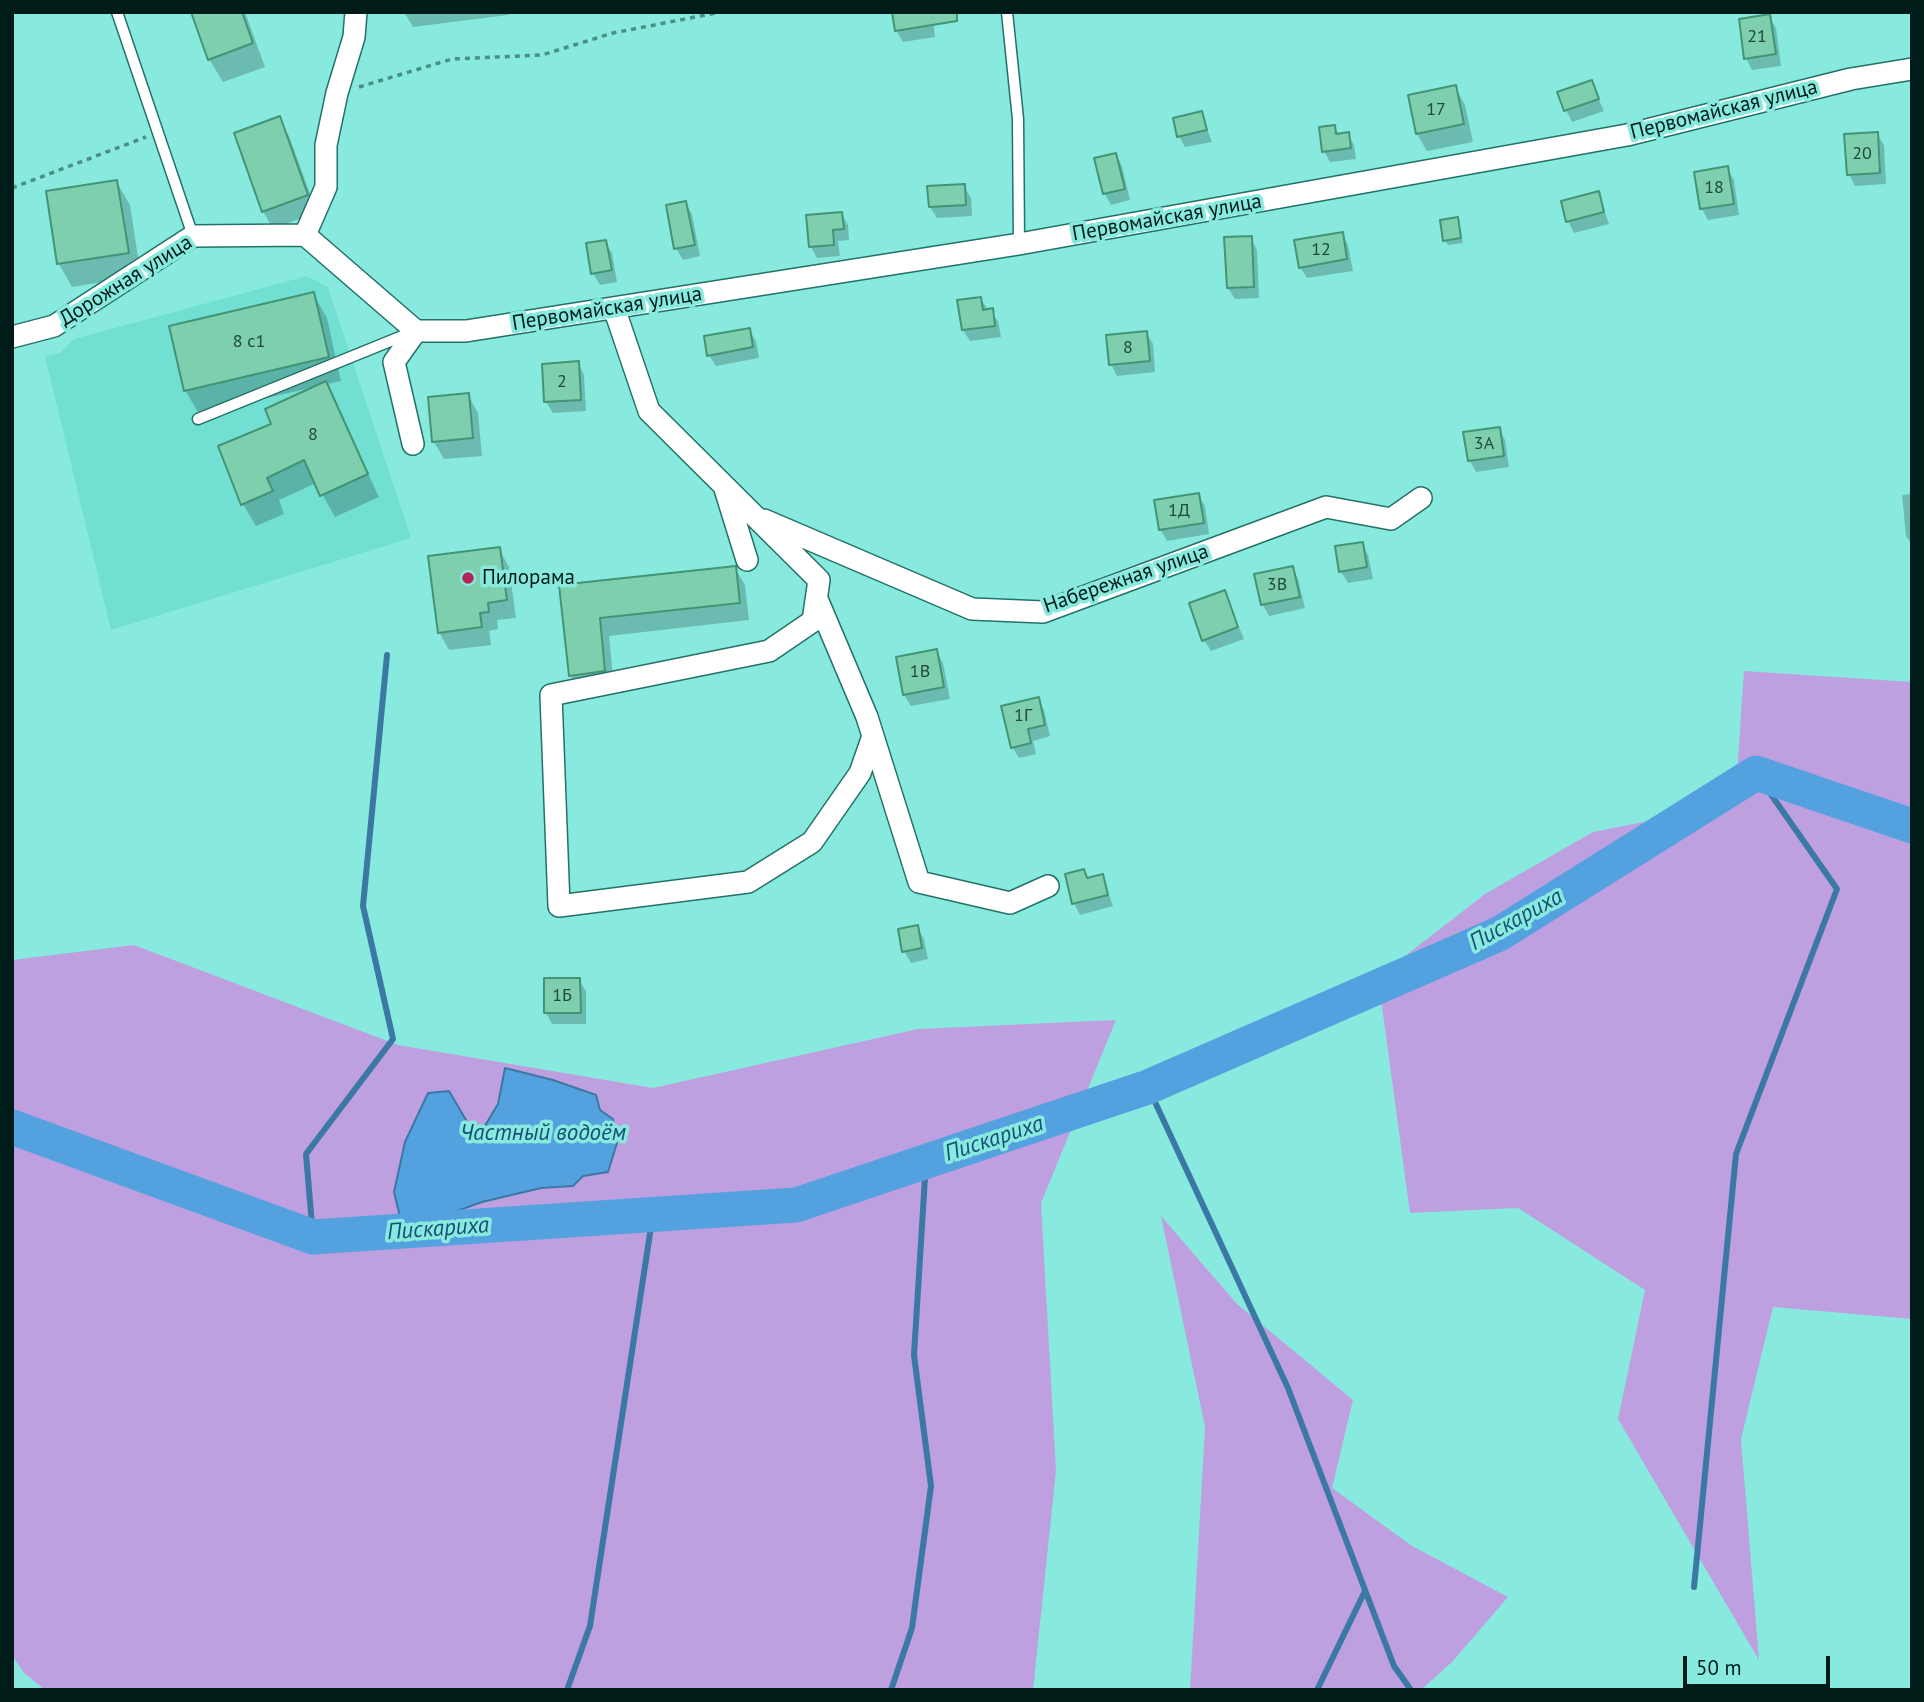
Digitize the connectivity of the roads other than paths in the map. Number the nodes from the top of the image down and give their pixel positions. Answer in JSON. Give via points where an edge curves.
{"nodes":[{"id":1,"x":117,"y":12,"type":"edge"},
{"id":2,"x":356,"y":12,"type":"edge"},
{"id":3,"x":1007,"y":12,"type":"edge"},
{"id":4,"x":1912,"y":69,"type":"edge"},
{"id":5,"x":305,"y":235,"type":"junction"},
{"id":6,"x":192,"y":236,"type":"junction"},
{"id":7,"x":1019,"y":244,"type":"junction"},
{"id":8,"x":614,"y":308,"type":"junction"},
{"id":9,"x":416,"y":331,"type":"junction"},
{"id":10,"x":12,"y":337,"type":"edge"},
{"id":11,"x":198,"y":419,"type":"dead end"},
{"id":12,"x":413,"y":444,"type":"dead end"},
{"id":13,"x":724,"y":487,"type":"junction"},
{"id":14,"x":1421,"y":498,"type":"dead end"},
{"id":15,"x":752,"y":515,"type":"junction"},
{"id":16,"x":747,"y":560,"type":"dead end"},
{"id":17,"x":817,"y":597,"type":"junction"},
{"id":18,"x":873,"y":736,"type":"junction"},
{"id":19,"x":1048,"y":887,"type":"dead end"}],
"edges":[{"from":1,"to":6,"type":"lane"},
{"from":2,"to":5,"type":"street","via":[[354,37],[326,145],[326,187]]},
{"from":3,"to":7,"type":"lane","via":[[1018,119]]},
{"from":4,"to":7,"type":"street","name":"Первомайская улица","via":[[1851,79],[1627,135]]},
{"from":5,"to":6,"type":"street","name":"Дорожная улица"},
{"from":5,"to":9,"type":"street"},
{"from":6,"to":10,"type":"street","name":"Дорожная улица","via":[[54,326]]},
{"from":7,"to":8,"type":"street","name":"Первомайская улица"},
{"from":8,"to":9,"type":"street","name":"Первомайская улица","via":[[466,331]]},
{"from":8,"to":13,"type":"street","via":[[649,411]]},
{"from":9,"to":11,"type":"lane"},
{"from":9,"to":12,"type":"street","via":[[394,362]]},
{"from":13,"to":15,"type":"street"},
{"from":13,"to":16,"type":"street"},
{"from":14,"to":15,"type":"street","name":"Набережная улица","via":[[1391,519],[1326,507],[1043,612],[972,609]]},
{"from":15,"to":17,"type":"street","via":[[819,580]]},
{"from":17,"to":18,"type":"street"},
{"from":17,"to":18,"type":"street","via":[[813,621],[769,651],[551,695],[559,906],[748,882],[811,842],[860,773]]},
{"from":18,"to":19,"type":"street","via":[[919,882],[1010,903]]}]}
